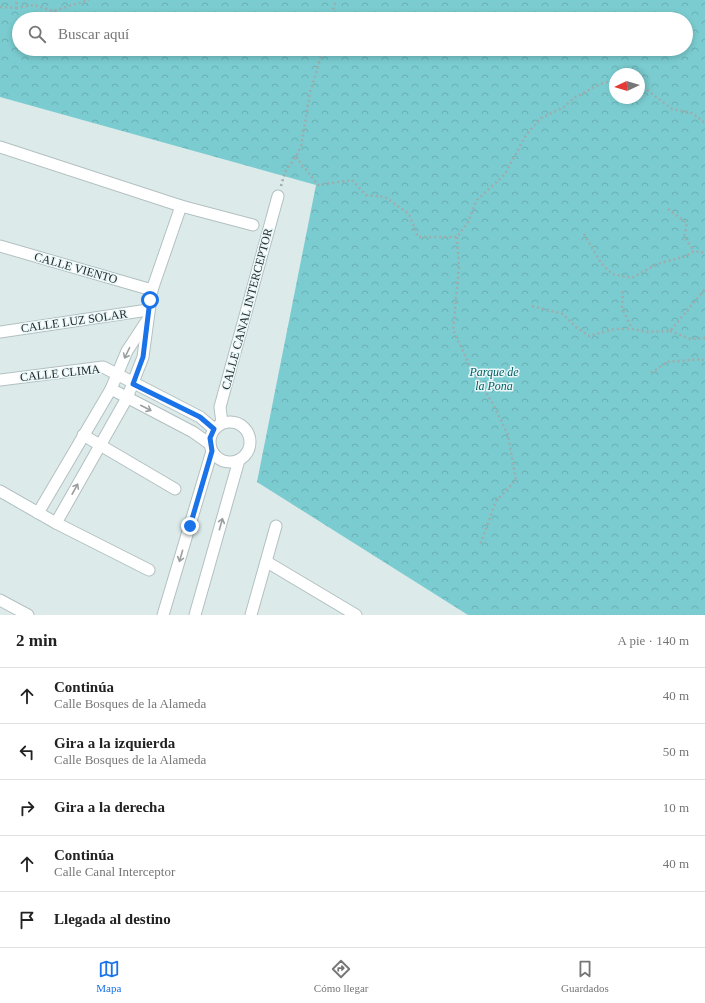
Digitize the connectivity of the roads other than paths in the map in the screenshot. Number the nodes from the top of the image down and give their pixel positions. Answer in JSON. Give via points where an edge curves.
{"nodes":[{"id":1,"x":0,"y":147,"type":"edge"},
{"id":2,"x":278,"y":196,"type":"road end"},
{"id":3,"x":181,"y":206,"type":"junction"},
{"id":4,"x":253,"y":225,"type":"dead end"},
{"id":5,"x":0,"y":246,"type":"edge"},
{"id":6,"x":152,"y":290,"type":"junction"},
{"id":7,"x":148,"y":315,"type":"junction"},
{"id":8,"x":0,"y":332,"type":"edge"},
{"id":9,"x":117,"y":376,"type":"junction"},
{"id":10,"x":0,"y":380,"type":"edge"},
{"id":11,"x":133,"y":384,"type":"junction"},
{"id":12,"x":112,"y":390,"type":"junction"},
{"id":13,"x":127,"y":398,"type":"junction"},
{"id":14,"x":218,"y":426,"type":"junction"},
{"id":15,"x":83,"y":435,"type":"junction"},
{"id":16,"x":100,"y":444,"type":"junction"},
{"id":17,"x":211,"y":448,"type":"junction"},
{"id":18,"x":239,"y":460,"type":"junction"},
{"id":19,"x":175,"y":489,"type":"dead end"},
{"id":20,"x":0,"y":491,"type":"edge"},
{"id":21,"x":38,"y":513,"type":"junction"},
{"id":22,"x":56,"y":523,"type":"junction"},
{"id":23,"x":276,"y":526,"type":"dead end"},
{"id":24,"x":267,"y":562,"type":"junction"},
{"id":25,"x":149,"y":570,"type":"dead end"},
{"id":26,"x":0,"y":600,"type":"edge"},
{"id":27,"x":28,"y":615,"type":"edge"},
{"id":28,"x":164,"y":615,"type":"edge"},
{"id":29,"x":194,"y":615,"type":"edge"},
{"id":30,"x":252,"y":615,"type":"edge"},
{"id":31,"x":356,"y":615,"type":"edge"}],
"edges":[{"from":1,"to":3,"type":"street"},
{"from":2,"to":14,"type":"street","name":"CALLE CANAL INTERCEPTOR","via":[[220,407]]},
{"from":3,"to":4,"type":"street"},
{"from":3,"to":6,"type":"street"},
{"from":5,"to":6,"type":"street","name":"CALLE VIENTO"},
{"from":6,"to":7,"type":"street"},
{"from":7,"to":8,"type":"street","name":"CALLE LUZ SOLAR"},
{"from":7,"to":9,"type":"street","one_way":true},
{"from":7,"to":11,"type":"street","via":[[143,357]]},
{"from":9,"to":10,"type":"street","name":"CALLE CLIMA","via":[[103,367]]},
{"from":9,"to":11,"type":"street","name":"CALLE CLIMA"},
{"from":9,"to":12,"type":"street"},
{"from":11,"to":13,"type":"street"},
{"from":11,"to":14,"type":"street","name":"CALLE CLIMA"},
{"from":12,"to":13,"type":"street"},
{"from":12,"to":15,"type":"street"},
{"from":13,"to":16,"type":"street"},
{"from":13,"to":17,"type":"street","one_way":true,"via":[[193,432]]},
{"from":14,"to":17,"type":"street","via":[[210,438]]},
{"from":14,"to":18,"type":"street","via":[[235,422],[246,430],[249,436],[248,450]]},
{"from":15,"to":16,"type":"street"},
{"from":15,"to":21,"type":"street"},
{"from":16,"to":19,"type":"street"},
{"from":22,"to":16,"type":"street","one_way":true},
{"from":17,"to":18,"type":"street","via":[[216,456],[227,462]]},
{"from":17,"to":28,"type":"street","one_way":true},
{"from":29,"to":18,"type":"street","one_way":true},
{"from":20,"to":21,"type":"street"},
{"from":21,"to":22,"type":"street"},
{"from":22,"to":25,"type":"street"},
{"from":23,"to":24,"type":"street"},
{"from":24,"to":30,"type":"street"},
{"from":24,"to":31,"type":"street"},
{"from":26,"to":27,"type":"street"}]}
